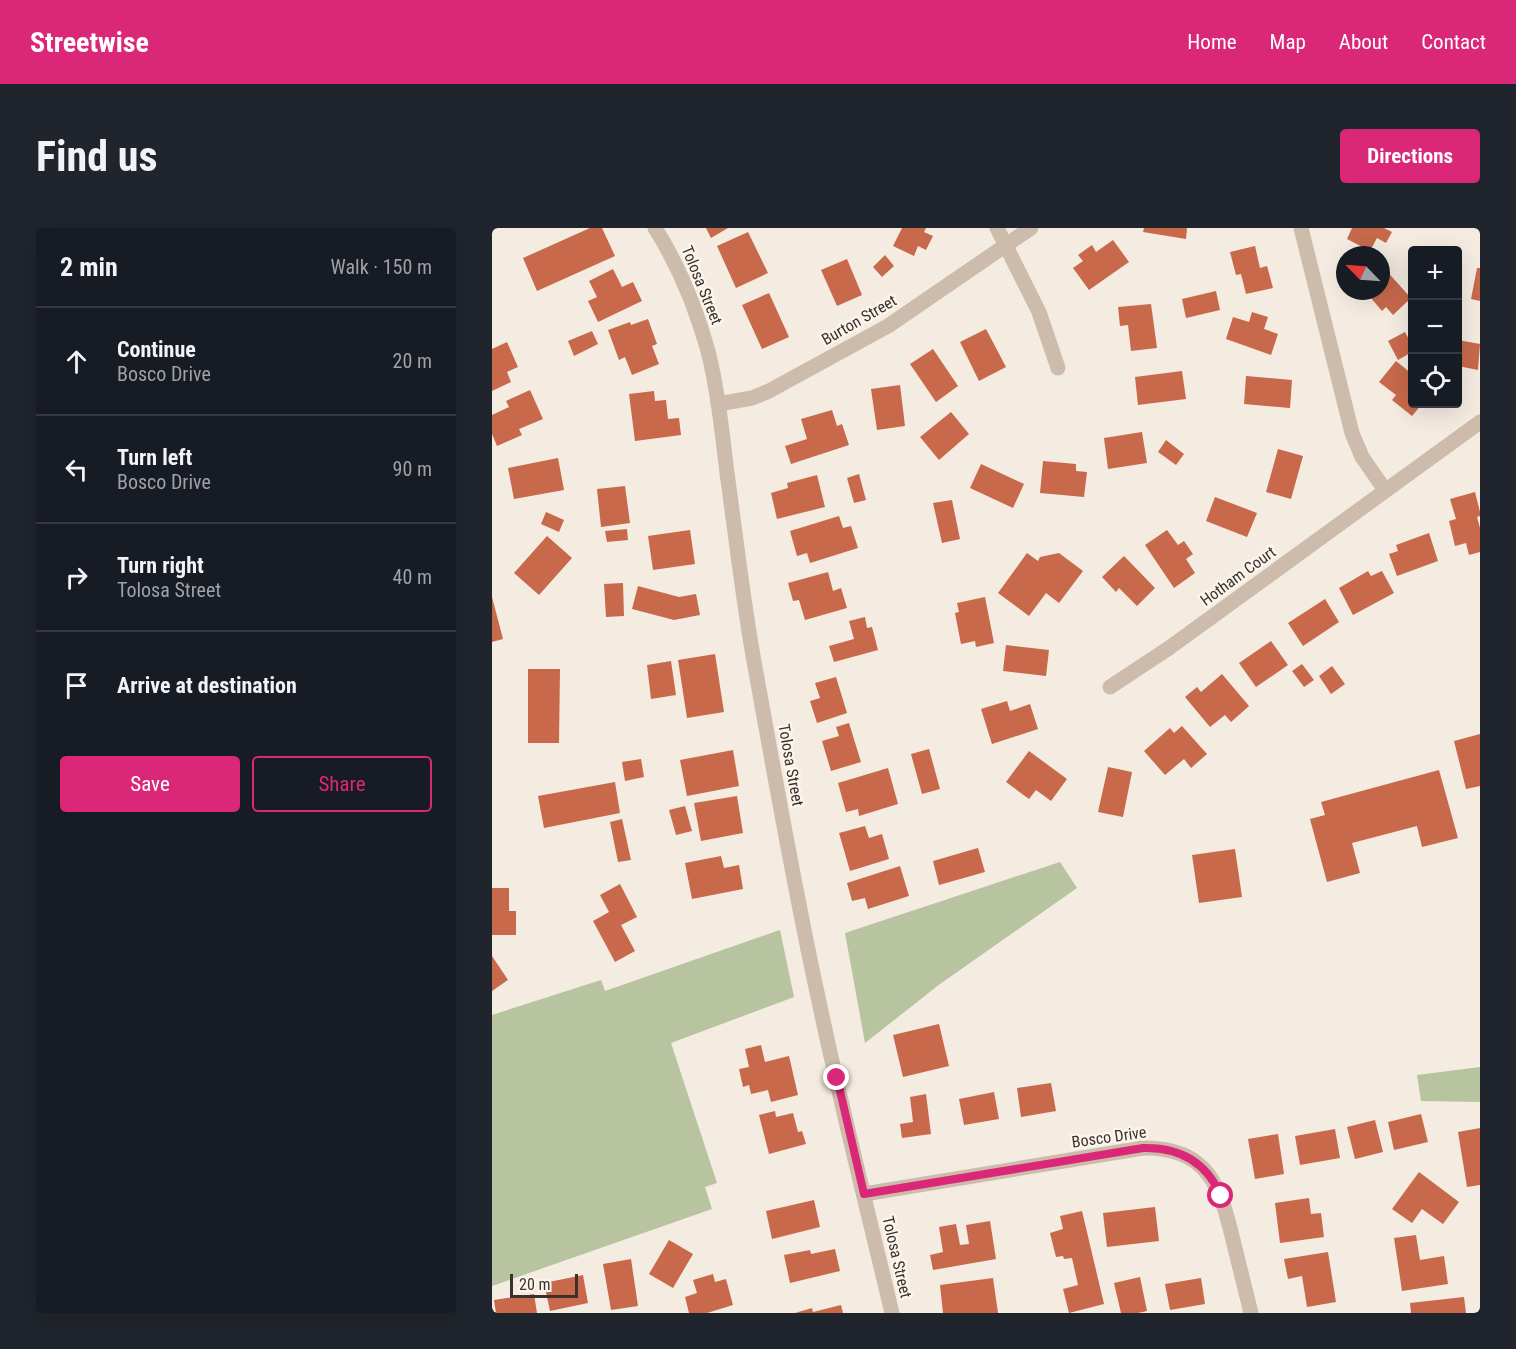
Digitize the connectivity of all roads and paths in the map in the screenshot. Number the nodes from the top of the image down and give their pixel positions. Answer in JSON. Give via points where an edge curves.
{"nodes":[{"id":1,"x":655,"y":228,"type":"edge"},
{"id":2,"x":997,"y":228,"type":"edge"},
{"id":3,"x":1032,"y":228,"type":"edge"},
{"id":4,"x":1301,"y":228,"type":"edge"},
{"id":5,"x":1006,"y":245,"type":"junction"},
{"id":6,"x":1058,"y":368,"type":"dead end"},
{"id":7,"x":718,"y":404,"type":"junction"},
{"id":8,"x":1480,"y":422,"type":"edge"},
{"id":9,"x":1385,"y":490,"type":"junction"},
{"id":10,"x":1110,"y":687,"type":"dead end"},
{"id":11,"x":864,"y":1194,"type":"junction"},
{"id":12,"x":892,"y":1313,"type":"edge"},
{"id":13,"x":1251,"y":1313,"type":"edge"}],
"edges":[{"from":1,"to":7,"type":"street","name":"Tolosa Street","via":[[697,316]]},
{"from":2,"to":5,"type":"street"},
{"from":3,"to":5,"type":"street","name":"Burton Street"},
{"from":4,"to":9,"type":"street","via":[[1352,434],[1362,457]]},
{"from":5,"to":6,"type":"street","via":[[1039,312]]},
{"from":5,"to":7,"type":"street","name":"Burton Street","via":[[888,326],[769,391]]},
{"from":7,"to":11,"type":"street","name":"Tolosa Street","via":[[742,587],[780,806],[816,988]]},
{"from":8,"to":9,"type":"street","name":"Hotham Court"},
{"from":9,"to":10,"type":"street","name":"Hotham Court"},
{"from":11,"to":12,"type":"street","name":"Tolosa Street"},
{"from":11,"to":13,"type":"street","name":"Bosco Drive","via":[[1143,1148],[1175,1152],[1193,1160],[1217,1187]]}]}
